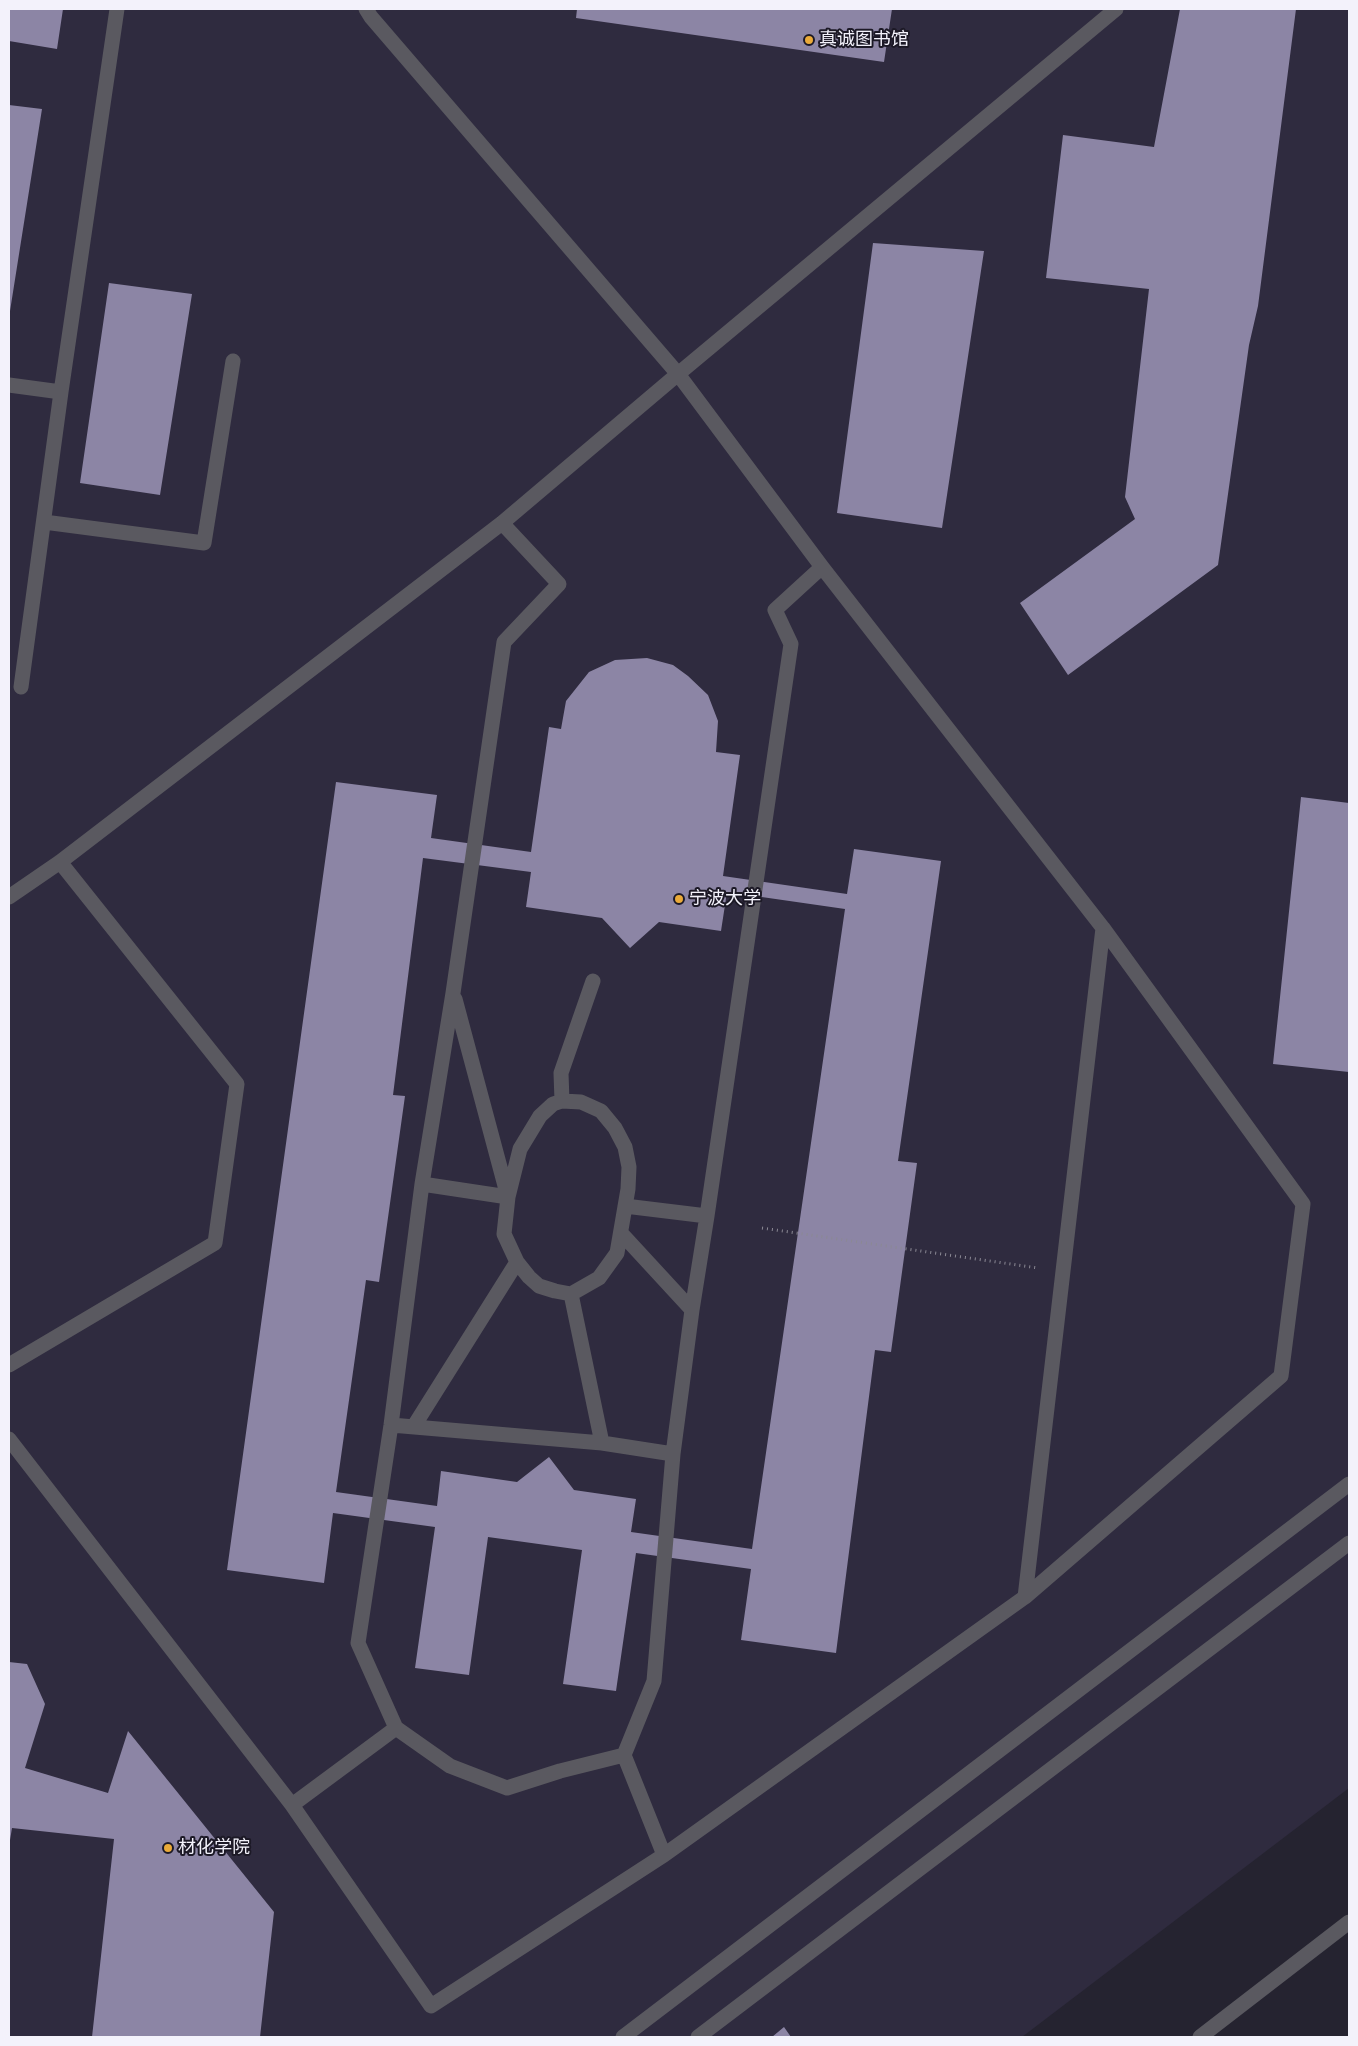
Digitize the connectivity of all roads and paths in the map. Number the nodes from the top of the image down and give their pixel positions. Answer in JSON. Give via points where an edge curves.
{"nodes":[{"id":1,"x":117,"y":9,"type":"edge"},
{"id":2,"x":366,"y":9,"type":"edge"},
{"id":3,"x":1116,"y":9,"type":"edge"},
{"id":4,"x":233,"y":362,"type":"dead end"},
{"id":5,"x":678,"y":374,"type":"junction"},
{"id":6,"x":9,"y":385,"type":"edge"},
{"id":7,"x":61,"y":392,"type":"junction"},
{"id":8,"x":44,"y":522,"type":"junction"},
{"id":9,"x":502,"y":523,"type":"junction"},
{"id":10,"x":822,"y":567,"type":"junction"},
{"id":11,"x":21,"y":687,"type":"dead end"},
{"id":12,"x":60,"y":862,"type":"junction"},
{"id":13,"x":9,"y":897,"type":"edge"},
{"id":14,"x":1104,"y":928,"type":"junction"},
{"id":15,"x":593,"y":981,"type":"dead end"},
{"id":16,"x":453,"y":993,"type":"junction"},
{"id":17,"x":562,"y":1101,"type":"junction"},
{"id":18,"x":422,"y":1184,"type":"junction"},
{"id":19,"x":508,"y":1197,"type":"junction"},
{"id":20,"x":625,"y":1206,"type":"junction"},
{"id":21,"x":707,"y":1216,"type":"junction"},
{"id":22,"x":762,"y":1228,"type":"dead end"},
{"id":23,"x":621,"y":1233,"type":"junction"},
{"id":24,"x":517,"y":1262,"type":"junction"},
{"id":25,"x":1064,"y":1271,"type":"junction"},
{"id":26,"x":571,"y":1294,"type":"junction"},
{"id":27,"x":692,"y":1310,"type":"junction"},
{"id":28,"x":9,"y":1365,"type":"edge"},
{"id":29,"x":391,"y":1425,"type":"junction"},
{"id":30,"x":414,"y":1426,"type":"junction"},
{"id":31,"x":9,"y":1439,"type":"edge"},
{"id":32,"x":602,"y":1443,"type":"junction"},
{"id":33,"x":673,"y":1454,"type":"junction"},
{"id":34,"x":1349,"y":1484,"type":"edge"},
{"id":35,"x":1349,"y":1543,"type":"edge"},
{"id":36,"x":1025,"y":1597,"type":"junction"},
{"id":37,"x":396,"y":1728,"type":"junction"},
{"id":38,"x":624,"y":1755,"type":"junction"},
{"id":39,"x":292,"y":1805,"type":"junction"},
{"id":40,"x":664,"y":1854,"type":"junction"},
{"id":41,"x":1349,"y":1922,"type":"edge"},
{"id":42,"x":623,"y":2037,"type":"edge"},
{"id":43,"x":698,"y":2037,"type":"edge"},
{"id":44,"x":1200,"y":2037,"type":"edge"}],
"edges":[{"from":1,"to":7,"type":"street"},
{"from":2,"to":5,"type":"street"},
{"from":3,"to":5,"type":"street"},
{"from":4,"to":8,"type":"street","via":[[204,543]]},
{"from":5,"to":9,"type":"street"},
{"from":5,"to":10,"type":"street"},
{"from":6,"to":7,"type":"street"},
{"from":7,"to":8,"type":"street"},
{"from":8,"to":11,"type":"street"},
{"from":9,"to":12,"type":"street"},
{"from":9,"to":16,"type":"street","via":[[559,584],[504,642]]},
{"from":10,"to":14,"type":"street"},
{"from":10,"to":21,"type":"street","via":[[775,610],[791,644]]},
{"from":12,"to":13,"type":"street"},
{"from":12,"to":28,"type":"street","via":[[237,1084],[216,1243]]},
{"from":14,"to":25,"type":"street"},
{"from":14,"to":36,"type":"street","via":[[1303,1204],[1281,1376]]},
{"from":15,"to":17,"type":"street","via":[[561,1073]]},
{"from":16,"to":18,"type":"street"},
{"from":16,"to":19,"type":"street"},
{"from":17,"to":19,"type":"street","via":[[552,1104],[540,1116],[520,1149]]},
{"from":17,"to":20,"type":"street","via":[[581,1102],[602,1111],[615,1128],[625,1147],[629,1167]]},
{"from":18,"to":19,"type":"street"},
{"from":18,"to":29,"type":"street"},
{"from":19,"to":24,"type":"street","via":[[504,1234]]},
{"from":20,"to":21,"type":"street"},
{"from":20,"to":23,"type":"street"},
{"from":21,"to":27,"type":"street"},
{"from":22,"to":25,"type":"path"},
{"from":23,"to":26,"type":"street","via":[[617,1253],[599,1278]]},
{"from":23,"to":27,"type":"street"},
{"from":24,"to":26,"type":"street","via":[[539,1286]]},
{"from":24,"to":30,"type":"street"},
{"from":25,"to":36,"type":"street"},
{"from":26,"to":32,"type":"street"},
{"from":27,"to":33,"type":"street"},
{"from":29,"to":30,"type":"street"},
{"from":29,"to":37,"type":"street","via":[[358,1643]]},
{"from":30,"to":32,"type":"street"},
{"from":31,"to":39,"type":"street"},
{"from":32,"to":33,"type":"street"},
{"from":33,"to":38,"type":"street","via":[[654,1681]]},
{"from":34,"to":42,"type":"street"},
{"from":35,"to":43,"type":"street"},
{"from":36,"to":40,"type":"street"},
{"from":37,"to":38,"type":"street","via":[[450,1766],[508,1788]]},
{"from":37,"to":39,"type":"street"},
{"from":38,"to":40,"type":"street"},
{"from":39,"to":40,"type":"street","via":[[431,2006]]},
{"from":41,"to":44,"type":"street"}]}
